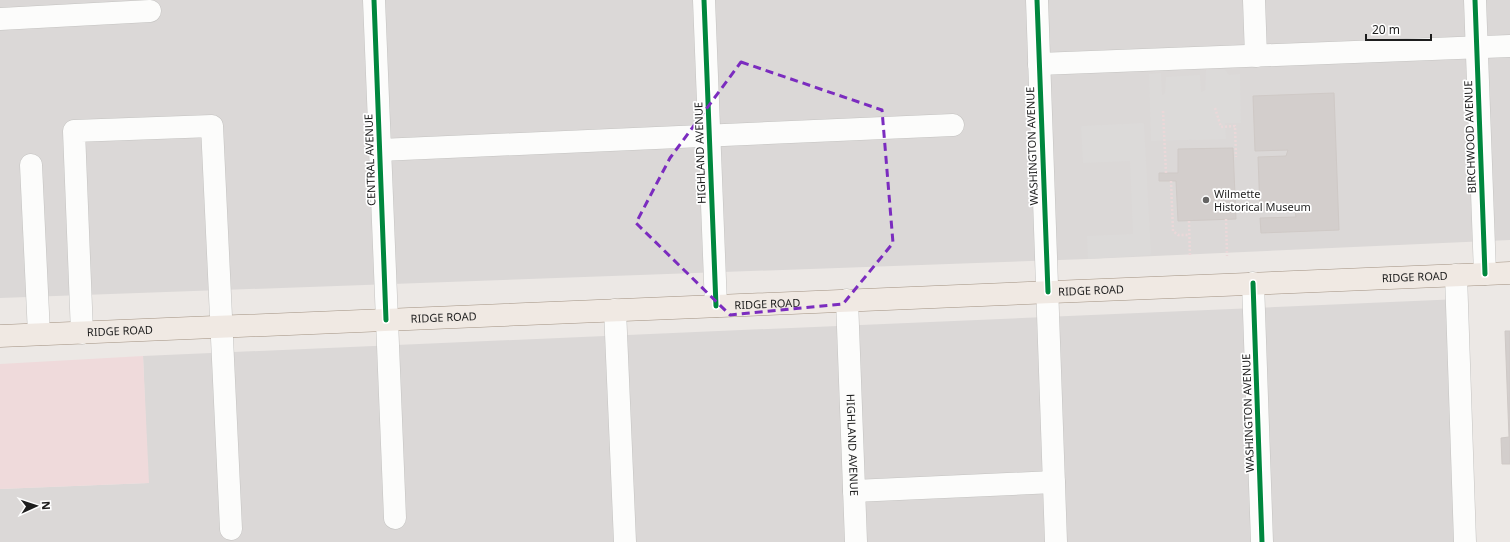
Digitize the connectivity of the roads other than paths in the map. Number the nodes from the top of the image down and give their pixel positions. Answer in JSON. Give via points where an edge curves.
{"nodes":[{"id":1,"x":374,"y":0,"type":"edge"},
{"id":2,"x":704,"y":0,"type":"edge"},
{"id":3,"x":1037,"y":0,"type":"edge"},
{"id":4,"x":1254,"y":0,"type":"edge"},
{"id":5,"x":1475,"y":0,"type":"edge"},
{"id":6,"x":150,"y":11,"type":"dead end"},
{"id":7,"x":0,"y":19,"type":"edge"},
{"id":8,"x":1510,"y":46,"type":"edge"},
{"id":9,"x":1476,"y":48,"type":"junction"},
{"id":10,"x":1256,"y":56,"type":"junction"},
{"id":11,"x":1039,"y":64,"type":"junction"},
{"id":12,"x":953,"y":125,"type":"dead end"},
{"id":13,"x":710,"y":136,"type":"junction"},
{"id":14,"x":380,"y":150,"type":"junction"},
{"id":15,"x":31,"y":165,"type":"dead end"},
{"id":16,"x":1510,"y":273,"type":"edge"},
{"id":17,"x":1485,"y":274,"type":"junction"},
{"id":18,"x":1456,"y":275,"type":"junction"},
{"id":19,"x":1252,"y":283,"type":"junction"},
{"id":20,"x":1048,"y":292,"type":"junction"},
{"id":21,"x":847,"y":300,"type":"junction"},
{"id":22,"x":716,"y":306,"type":"junction"},
{"id":23,"x":615,"y":310,"type":"junction"},
{"id":24,"x":386,"y":320,"type":"junction"},
{"id":25,"x":220,"y":327,"type":"junction"},
{"id":26,"x":82,"y":332,"type":"junction"},
{"id":27,"x":39,"y":334,"type":"junction"},
{"id":28,"x":0,"y":336,"type":"edge"},
{"id":29,"x":1054,"y":482,"type":"junction"},
{"id":30,"x":854,"y":491,"type":"junction"},
{"id":31,"x":395,"y":518,"type":"dead end"},
{"id":32,"x":232,"y":529,"type":"dead end"},
{"id":33,"x":625,"y":542,"type":"edge"},
{"id":34,"x":856,"y":542,"type":"edge"},
{"id":35,"x":1056,"y":542,"type":"edge"},
{"id":36,"x":1262,"y":542,"type":"edge"},
{"id":37,"x":1465,"y":542,"type":"edge"}],
"edges":[{"from":1,"to":14,"type":"street","name":"CENTRAL AVENUE"},
{"from":2,"to":13,"type":"street","name":"HIGHLAND AVENUE"},
{"from":3,"to":11,"type":"street","name":"WASHINGTON AVENUE"},
{"from":4,"to":10,"type":"street"},
{"from":5,"to":9,"type":"street","name":"BIRCHWOOD AVENUE"},
{"from":6,"to":7,"type":"street"},
{"from":8,"to":9,"type":"street"},
{"from":9,"to":10,"type":"street"},
{"from":9,"to":17,"type":"street","name":"BIRCHWOOD AVENUE"},
{"from":10,"to":11,"type":"street"},
{"from":11,"to":20,"type":"street","name":"WASHINGTON AVENUE"},
{"from":12,"to":13,"type":"street"},
{"from":13,"to":14,"type":"street"},
{"from":13,"to":22,"type":"street","name":"HIGHLAND AVENUE"},
{"from":14,"to":24,"type":"street","name":"CENTRAL AVENUE"},
{"from":15,"to":27,"type":"street"},
{"from":16,"to":17,"type":"main road","name":"RIDGE ROAD"},
{"from":17,"to":18,"type":"main road","name":"RIDGE ROAD"},
{"from":18,"to":19,"type":"main road","name":"RIDGE ROAD"},
{"from":18,"to":37,"type":"street"},
{"from":19,"to":20,"type":"main road","name":"RIDGE ROAD"},
{"from":19,"to":36,"type":"street","name":"WASHINGTON AVENUE"},
{"from":20,"to":21,"type":"main road","name":"RIDGE ROAD"},
{"from":20,"to":29,"type":"street","name":"WASHINGTON AVENUE"},
{"from":21,"to":22,"type":"main road","name":"RIDGE ROAD"},
{"from":21,"to":30,"type":"street","name":"HIGHLAND AVENUE"},
{"from":22,"to":23,"type":"main road","name":"RIDGE ROAD"},
{"from":23,"to":24,"type":"main road","name":"RIDGE ROAD"},
{"from":23,"to":33,"type":"street"},
{"from":24,"to":25,"type":"main road","name":"RIDGE ROAD"},
{"from":24,"to":31,"type":"street","name":"CENTRAL AVENUE"},
{"from":25,"to":26,"type":"main road","name":"RIDGE ROAD"},
{"from":25,"to":26,"type":"street","via":[[212,126],[74,131]]},
{"from":25,"to":32,"type":"street"},
{"from":26,"to":27,"type":"main road","name":"RIDGE ROAD"},
{"from":27,"to":28,"type":"main road","name":"RIDGE ROAD"},
{"from":29,"to":30,"type":"street"},
{"from":29,"to":35,"type":"street","name":"WASHINGTON AVENUE"},
{"from":30,"to":34,"type":"street","name":"HIGHLAND AVENUE"}]}
